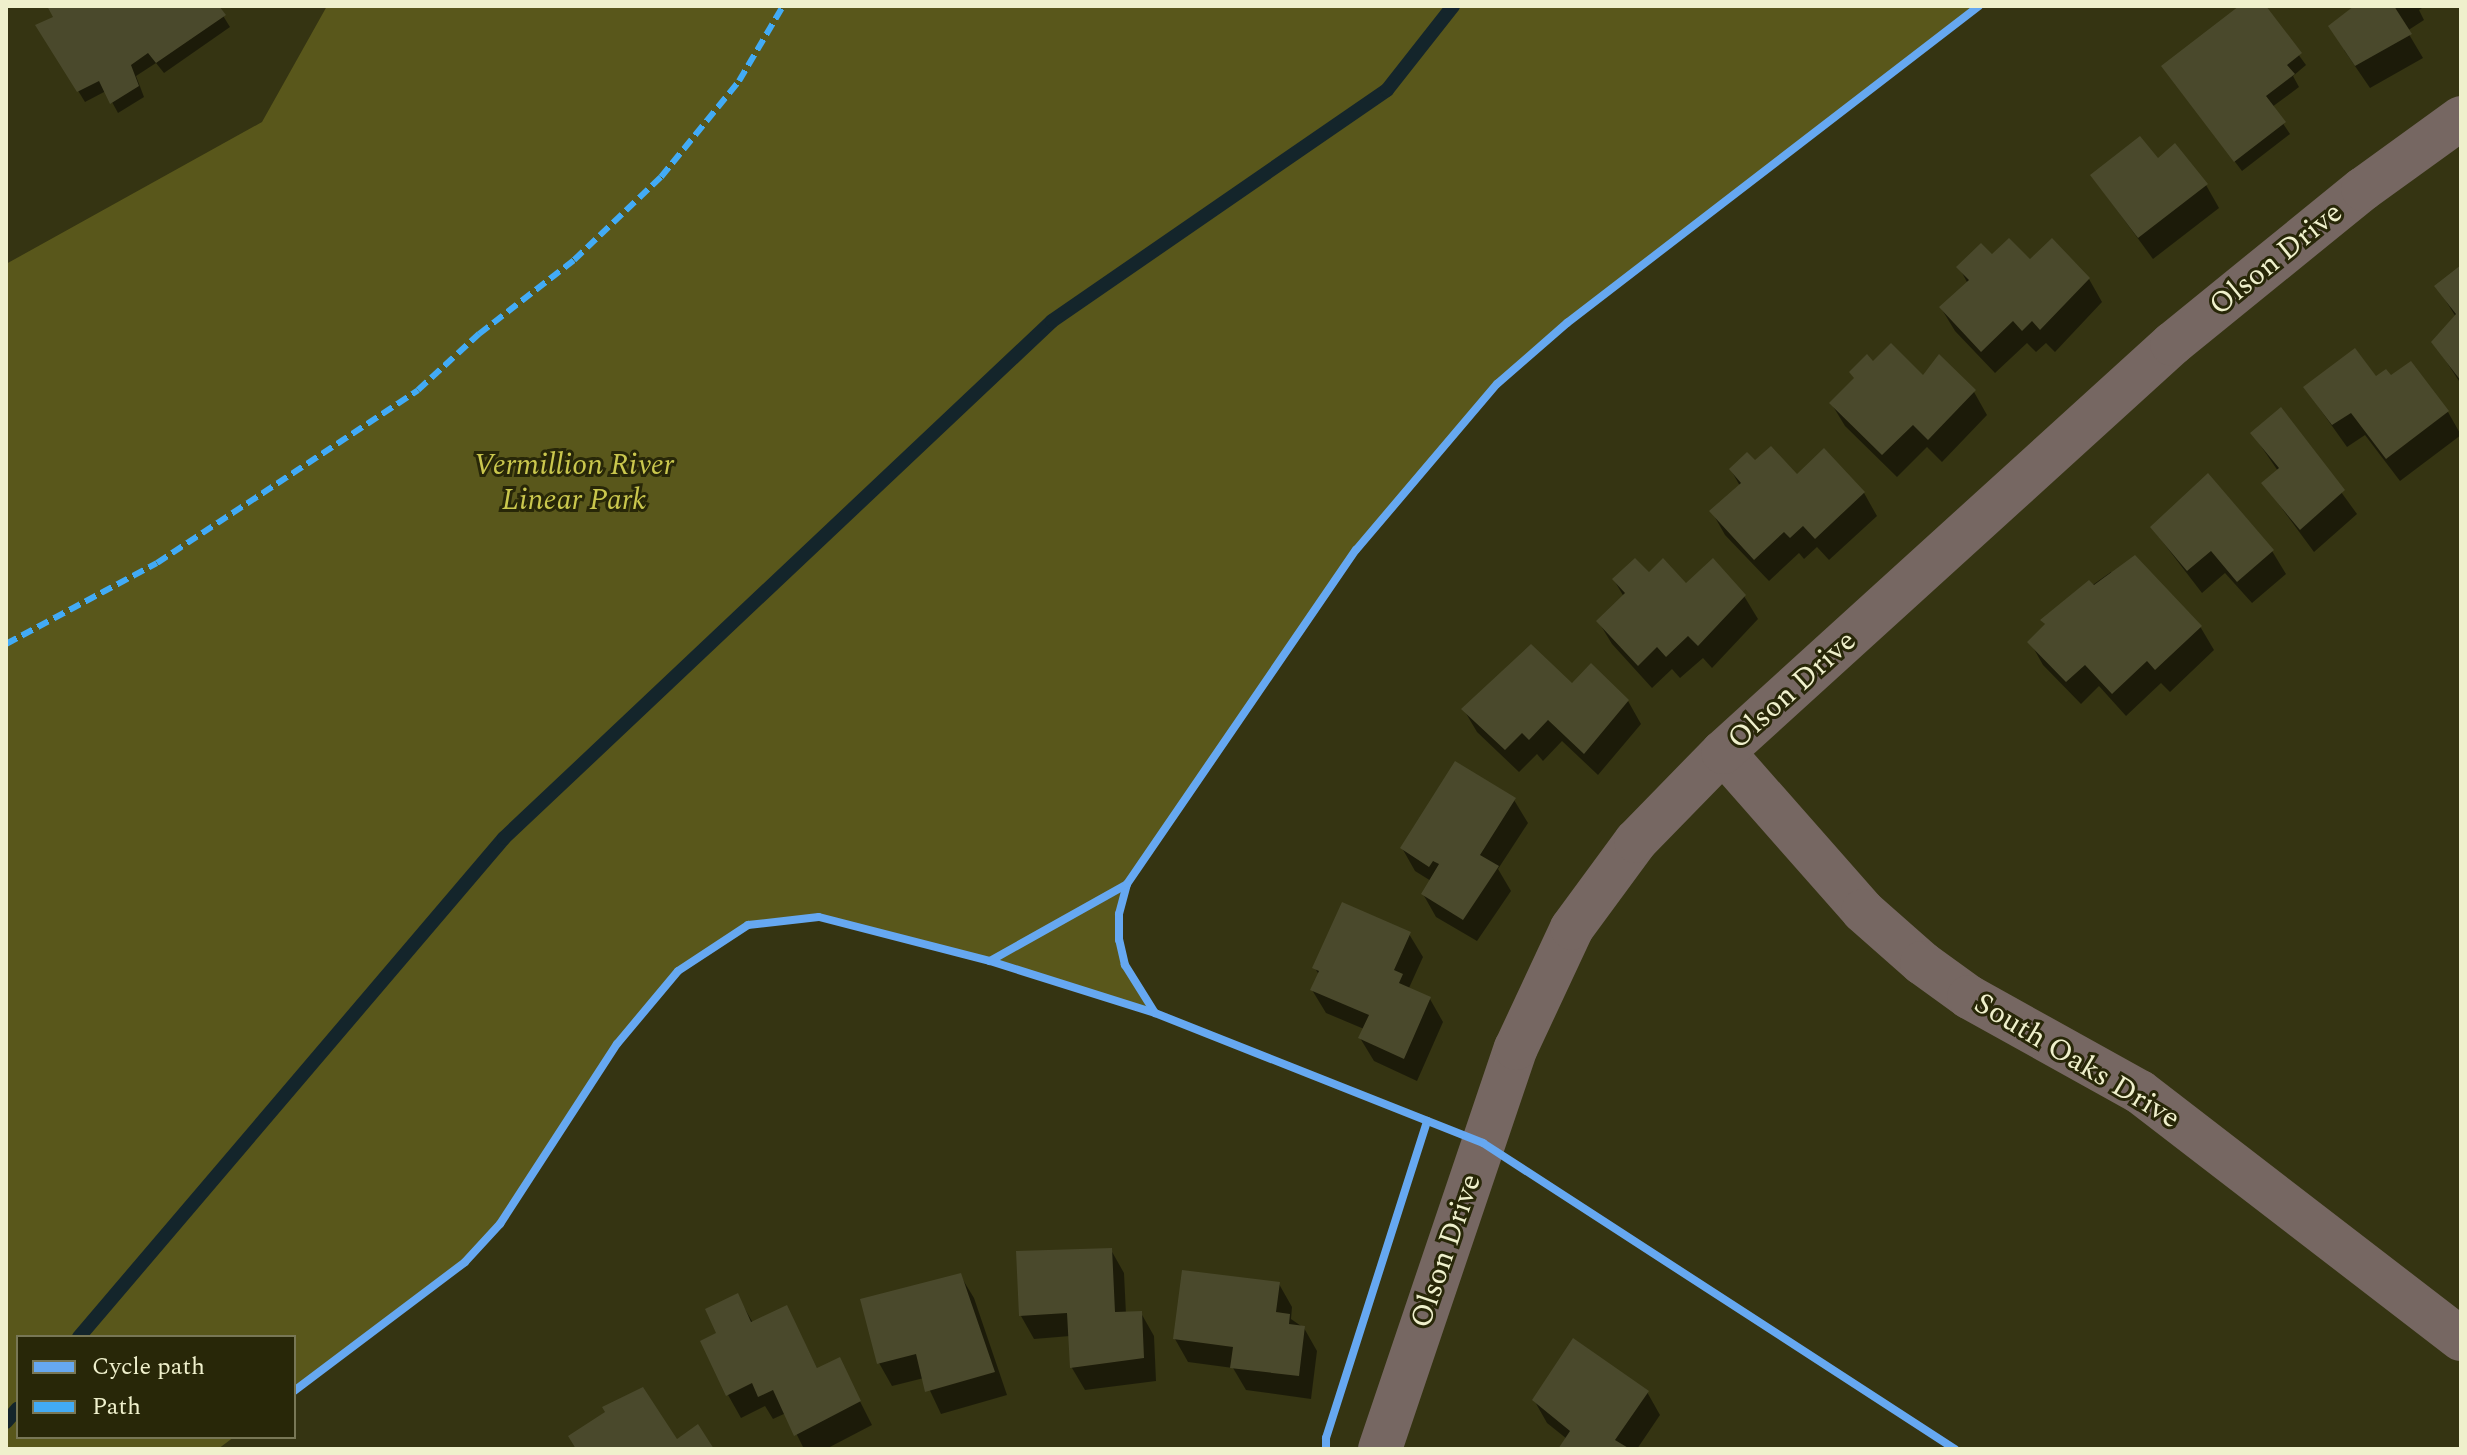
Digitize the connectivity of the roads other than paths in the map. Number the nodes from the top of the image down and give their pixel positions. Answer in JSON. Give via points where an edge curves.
{"nodes":[{"id":1,"x":2461,"y":118,"type":"edge"},
{"id":2,"x":1723,"y":752,"type":"junction"},
{"id":3,"x":2461,"y":1339,"type":"edge"},
{"id":4,"x":1380,"y":1449,"type":"edge"}],
"edges":[{"from":1,"to":2,"type":"street","name":"Olson Drive","via":[[2363,189],[2172,344]]},
{"from":2,"to":3,"type":"street","name":"South Oaks Drive","via":[[1863,911],[1922,963],[1969,997],[2140,1092]]},
{"from":2,"to":4,"type":"street","name":"Olson Drive","via":[[1636,841],[1572,928],[1516,1048]]}]}
